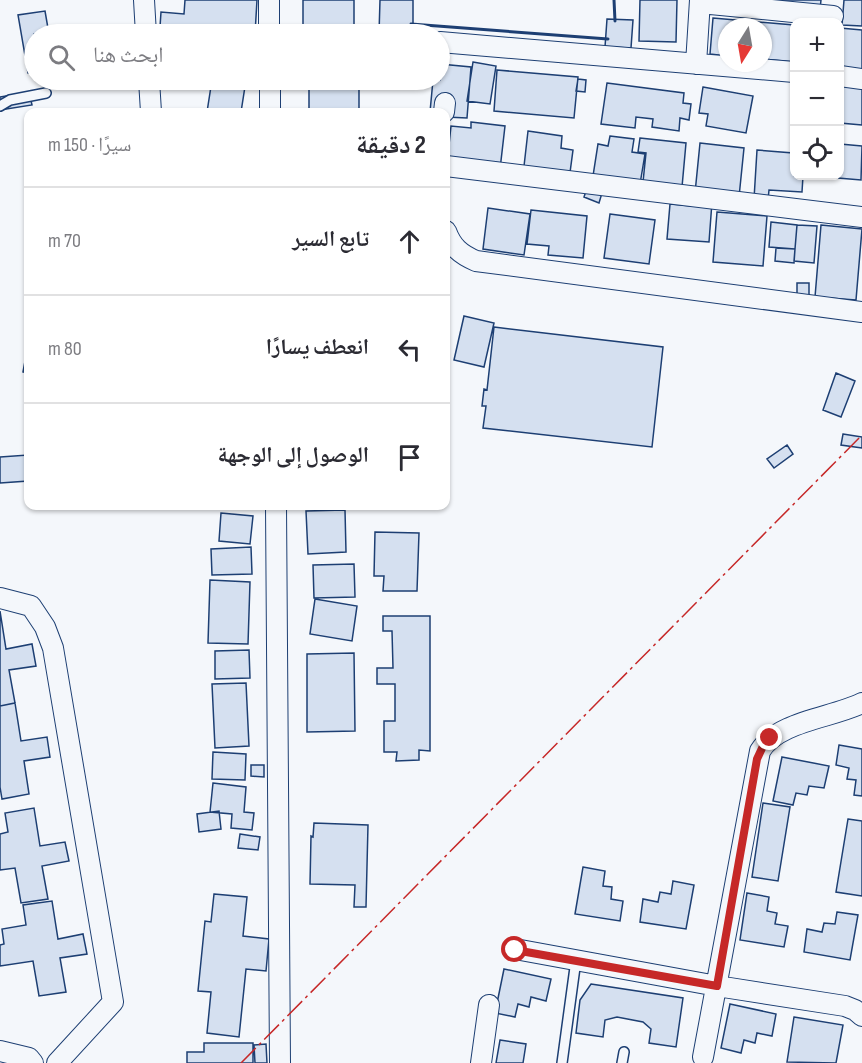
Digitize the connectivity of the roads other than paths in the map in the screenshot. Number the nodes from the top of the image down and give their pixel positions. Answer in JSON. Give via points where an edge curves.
{"nodes":[{"id":1,"x":144,"y":0,"type":"edge"},
{"id":2,"x":268,"y":0,"type":"edge"},
{"id":3,"x":700,"y":1,"type":"edge"},
{"id":4,"x":833,"y":13,"type":"edge"},
{"id":5,"x":145,"y":24,"type":"edge"},
{"id":6,"x":269,"y":24,"type":"edge"},
{"id":7,"x":450,"y":43,"type":"edge"},
{"id":8,"x":696,"y":64,"type":"junction"},
{"id":9,"x":790,"y":72,"type":"edge"},
{"id":10,"x":844,"y":77,"type":"edge"},
{"id":11,"x":862,"y":79,"type":"edge"},
{"id":12,"x":149,"y":90,"type":"edge"},
{"id":13,"x":270,"y":90,"type":"edge"},
{"id":14,"x":46,"y":93,"type":"dead end"},
{"id":15,"x":0,"y":106,"type":"edge"},
{"id":16,"x":151,"y":108,"type":"edge"},
{"id":17,"x":270,"y":108,"type":"edge"},
{"id":18,"x":450,"y":166,"type":"edge"},
{"id":19,"x":862,"y":218,"type":"edge"},
{"id":20,"x":450,"y":241,"type":"edge"},
{"id":21,"x":862,"y":312,"type":"edge"},
{"id":22,"x":276,"y":510,"type":"edge"},
{"id":23,"x":0,"y":598,"type":"edge"},
{"id":24,"x":862,"y":702,"type":"edge"},
{"id":25,"x":515,"y":950,"type":"dead end"},
{"id":26,"x":576,"y":960,"type":"junction"},
{"id":27,"x":717,"y":986,"type":"junction"},
{"id":28,"x":489,"y":1005,"type":"dead end"},
{"id":29,"x":862,"y":1016,"type":"edge"},
{"id":30,"x":0,"y":1051,"type":"edge"},
{"id":31,"x":624,"y":1052,"type":"dead end"},
{"id":32,"x":703,"y":1057,"type":"dead end"},
{"id":33,"x":33,"y":1063,"type":"edge"},
{"id":34,"x":57,"y":1063,"type":"edge"},
{"id":35,"x":280,"y":1063,"type":"edge"},
{"id":36,"x":481,"y":1063,"type":"edge"},
{"id":37,"x":562,"y":1063,"type":"edge"},
{"id":38,"x":622,"y":1063,"type":"edge"}],
"edges":[{"from":1,"to":5,"type":"street"},
{"from":2,"to":6,"type":"street"},
{"from":3,"to":4,"type":"street"},
{"from":3,"to":8,"type":"street"},
{"from":7,"to":8,"type":"street"},
{"from":8,"to":9,"type":"street"},
{"from":10,"to":11,"type":"street"},
{"from":12,"to":16,"type":"street"},
{"from":13,"to":17,"type":"street"},
{"from":14,"to":15,"type":"lane","via":[[10,100]]},
{"from":18,"to":19,"type":"street"},
{"from":20,"to":21,"type":"street","via":[[462,255],[491,264]]},
{"from":22,"to":35,"type":"street"},
{"from":23,"to":34,"type":"street","via":[[31,606],[53,648],[113,1002]]},
{"from":24,"to":27,"type":"street","via":[[777,734],[760,751]]},
{"from":25,"to":26,"type":"street"},
{"from":26,"to":27,"type":"street"},
{"from":26,"to":37,"type":"lane"},
{"from":27,"to":29,"type":"street","via":[[845,1006]]},
{"from":27,"to":32,"type":"street"},
{"from":28,"to":36,"type":"street"},
{"from":30,"to":33,"type":"street","via":[[29,1058]]},
{"from":31,"to":38,"type":"lane"}]}
